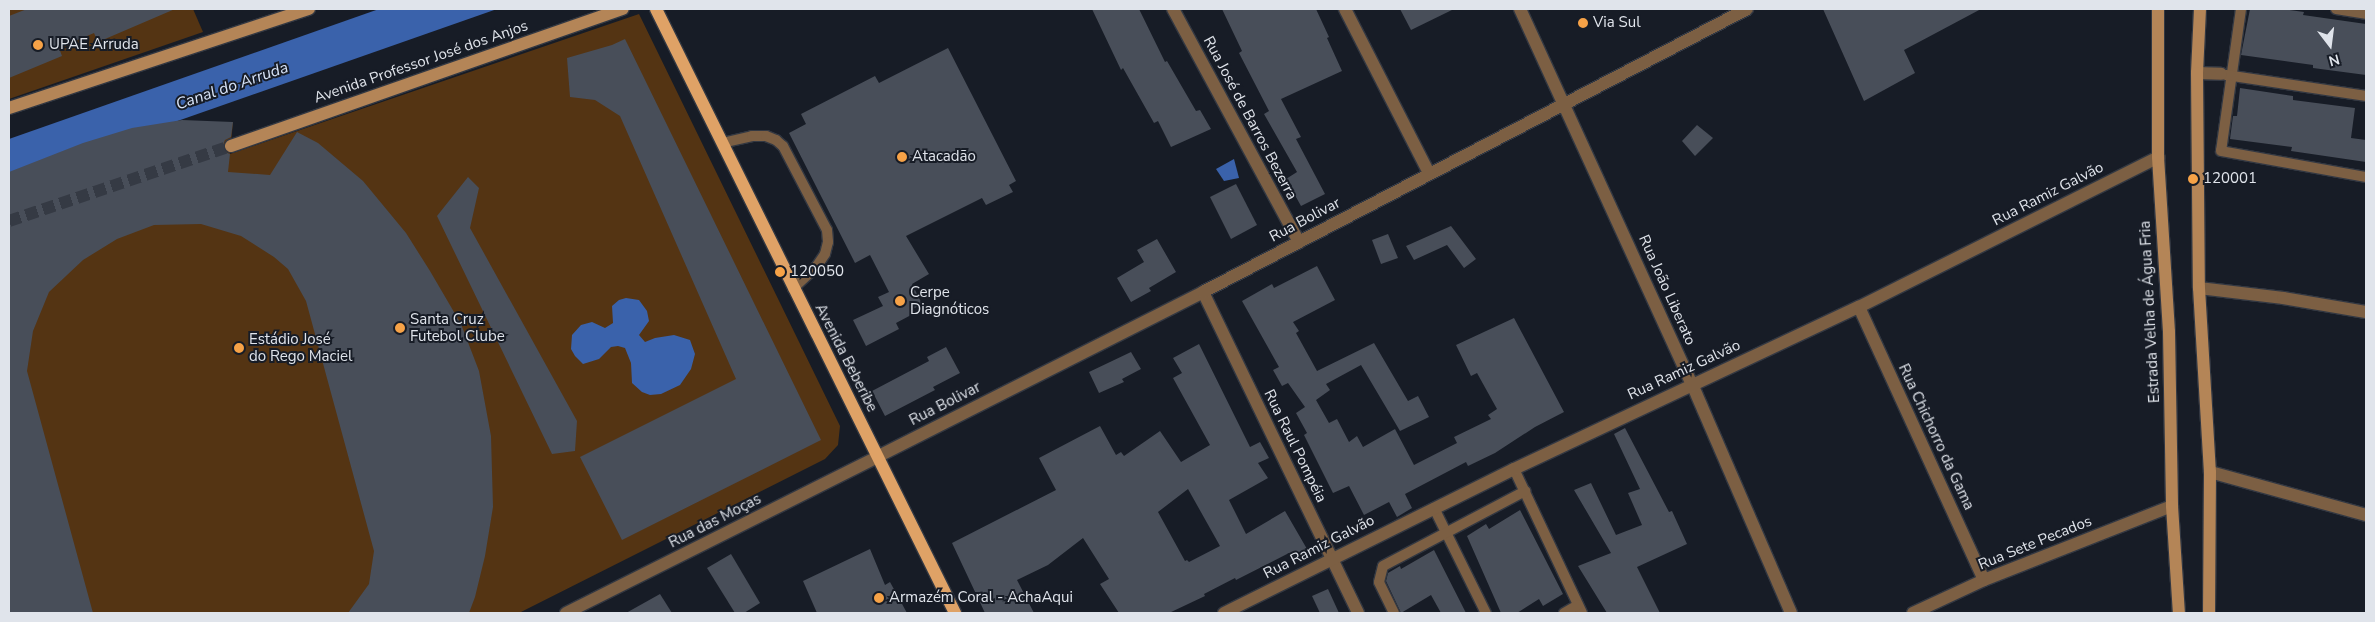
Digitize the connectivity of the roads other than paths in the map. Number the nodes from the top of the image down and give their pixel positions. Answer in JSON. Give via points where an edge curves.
{"nodes":[{"id":1,"x":309,"y":9,"type":"edge"},
{"id":2,"x":623,"y":9,"type":"edge"},
{"id":3,"x":656,"y":9,"type":"edge"},
{"id":4,"x":1173,"y":9,"type":"edge"},
{"id":5,"x":1345,"y":9,"type":"edge"},
{"id":6,"x":1520,"y":9,"type":"edge"},
{"id":7,"x":1747,"y":9,"type":"edge"},
{"id":8,"x":2158,"y":9,"type":"edge"},
{"id":9,"x":2200,"y":9,"type":"edge"},
{"id":10,"x":2241,"y":9,"type":"edge"},
{"id":11,"x":2336,"y":9,"type":"edge"},
{"id":12,"x":2366,"y":14,"type":"edge"},
{"id":13,"x":2197,"y":73,"type":"junction"},
{"id":14,"x":2227,"y":75,"type":"junction"},
{"id":15,"x":2366,"y":96,"type":"edge"},
{"id":16,"x":1565,"y":104,"type":"junction"},
{"id":17,"x":9,"y":108,"type":"edge"},
{"id":18,"x":722,"y":143,"type":"junction"},
{"id":19,"x":231,"y":146,"type":"tunnel mouth"},
{"id":20,"x":2158,"y":157,"type":"junction"},
{"id":21,"x":1429,"y":173,"type":"junction"},
{"id":22,"x":2366,"y":177,"type":"edge"},
{"id":23,"x":1299,"y":242,"type":"junction"},
{"id":24,"x":793,"y":288,"type":"junction"},
{"id":25,"x":2198,"y":288,"type":"junction"},
{"id":26,"x":1203,"y":292,"type":"junction"},
{"id":27,"x":1858,"y":308,"type":"junction"},
{"id":28,"x":2366,"y":312,"type":"edge"},
{"id":29,"x":1692,"y":384,"type":"junction"},
{"id":30,"x":877,"y":457,"type":"junction"},
{"id":31,"x":1514,"y":469,"type":"junction"},
{"id":32,"x":2210,"y":472,"type":"junction"},
{"id":33,"x":1525,"y":491,"type":"junction"},
{"id":34,"x":2172,"y":506,"type":"junction"},
{"id":35,"x":1434,"y":508,"type":"junction"},
{"id":36,"x":2366,"y":515,"type":"edge"},
{"id":37,"x":1446,"y":533,"type":"junction"},
{"id":38,"x":1331,"y":560,"type":"junction"},
{"id":39,"x":1984,"y":580,"type":"junction"},
{"id":40,"x":1580,"y":609,"type":"edge"},
{"id":41,"x":566,"y":613,"type":"edge"},
{"id":42,"x":955,"y":613,"type":"edge"},
{"id":43,"x":1224,"y":613,"type":"edge"},
{"id":44,"x":1358,"y":613,"type":"edge"},
{"id":45,"x":1394,"y":613,"type":"edge"},
{"id":46,"x":1486,"y":613,"type":"edge"},
{"id":47,"x":1564,"y":613,"type":"edge"},
{"id":48,"x":1791,"y":613,"type":"edge"},
{"id":49,"x":1913,"y":613,"type":"edge"},
{"id":50,"x":2179,"y":613,"type":"edge"},
{"id":51,"x":2209,"y":613,"type":"edge"}],
"edges":[{"from":1,"to":17,"type":"main road"},
{"from":2,"to":19,"type":"main road","name":"Avenida Professor José dos Anjos"},
{"from":3,"to":18,"type":"main road","name":"Avenida Beberibe"},
{"from":4,"to":23,"type":"street","name":"Rua José de Barros Bezerra"},
{"from":5,"to":21,"type":"street"},
{"from":6,"to":16,"type":"street","name":"Rua João Liberato"},
{"from":7,"to":16,"type":"street","name":"Rua Bolivar"},
{"from":8,"to":20,"type":"main road","name":"Estrada Velha de Água Fria"},
{"from":9,"to":13,"type":"main road"},
{"from":10,"to":14,"type":"lane"},
{"from":11,"to":12,"type":"lane"},
{"from":13,"to":14,"type":"street"},
{"from":13,"to":25,"type":"main road"},
{"from":14,"to":15,"type":"lane"},
{"from":14,"to":22,"type":"lane","via":[[2221,151]]},
{"from":16,"to":21,"type":"street","name":"Rua Bolivar"},
{"from":16,"to":29,"type":"street","name":"Rua João Liberato"},
{"from":18,"to":24,"type":"main road","name":"Avenida Beberibe"},
{"from":18,"to":24,"type":"lane","via":[[752,136],[776,140],[783,146],[827,230],[826,254]]},
{"from":20,"to":27,"type":"street","name":"Rua Ramiz Galvão"},
{"from":20,"to":34,"type":"main road","name":"Estrada Velha de Água Fria","via":[[2169,332]]},
{"from":21,"to":23,"type":"street","name":"Rua Bolivar"},
{"from":23,"to":26,"type":"street","name":"Rua Bolivar"},
{"from":24,"to":30,"type":"main road","name":"Avenida Beberibe"},
{"from":25,"to":28,"type":"street"},
{"from":25,"to":32,"type":"main road"},
{"from":26,"to":30,"type":"street","name":"Rua Bolivar"},
{"from":26,"to":38,"type":"street","name":"Rua Raul Pompéia"},
{"from":27,"to":29,"type":"street","name":"Rua Ramiz Galvão"},
{"from":27,"to":39,"type":"street","name":"Rua Chichorro da Gama"},
{"from":29,"to":31,"type":"street","name":"Rua Ramiz Galvão"},
{"from":29,"to":48,"type":"street","name":"Rua João Liberato"},
{"from":30,"to":41,"type":"street","name":"Rua das Moças"},
{"from":30,"to":42,"type":"main road","name":"Avenida Beberibe"},
{"from":31,"to":33,"type":"lane"},
{"from":31,"to":35,"type":"street","name":"Rua Ramiz Galvão"},
{"from":32,"to":36,"type":"street"},
{"from":32,"to":51,"type":"main road"},
{"from":33,"to":37,"type":"lane"},
{"from":33,"to":40,"type":"lane"},
{"from":34,"to":39,"type":"street","name":"Rua Sete Pecados"},
{"from":34,"to":50,"type":"main road","name":"Estrada Velha de Água Fria"},
{"from":35,"to":37,"type":"lane"},
{"from":35,"to":38,"type":"street","name":"Rua Ramiz Galvão"},
{"from":37,"to":45,"type":"lane","via":[[1383,566],[1379,582]]},
{"from":37,"to":46,"type":"lane"},
{"from":38,"to":43,"type":"street","name":"Rua Ramiz Galvão"},
{"from":38,"to":44,"type":"street","name":"Rua Raul Pompéia"},
{"from":39,"to":49,"type":"street","name":"Rua Sete Pecados"},
{"from":40,"to":47,"type":"lane"}]}
